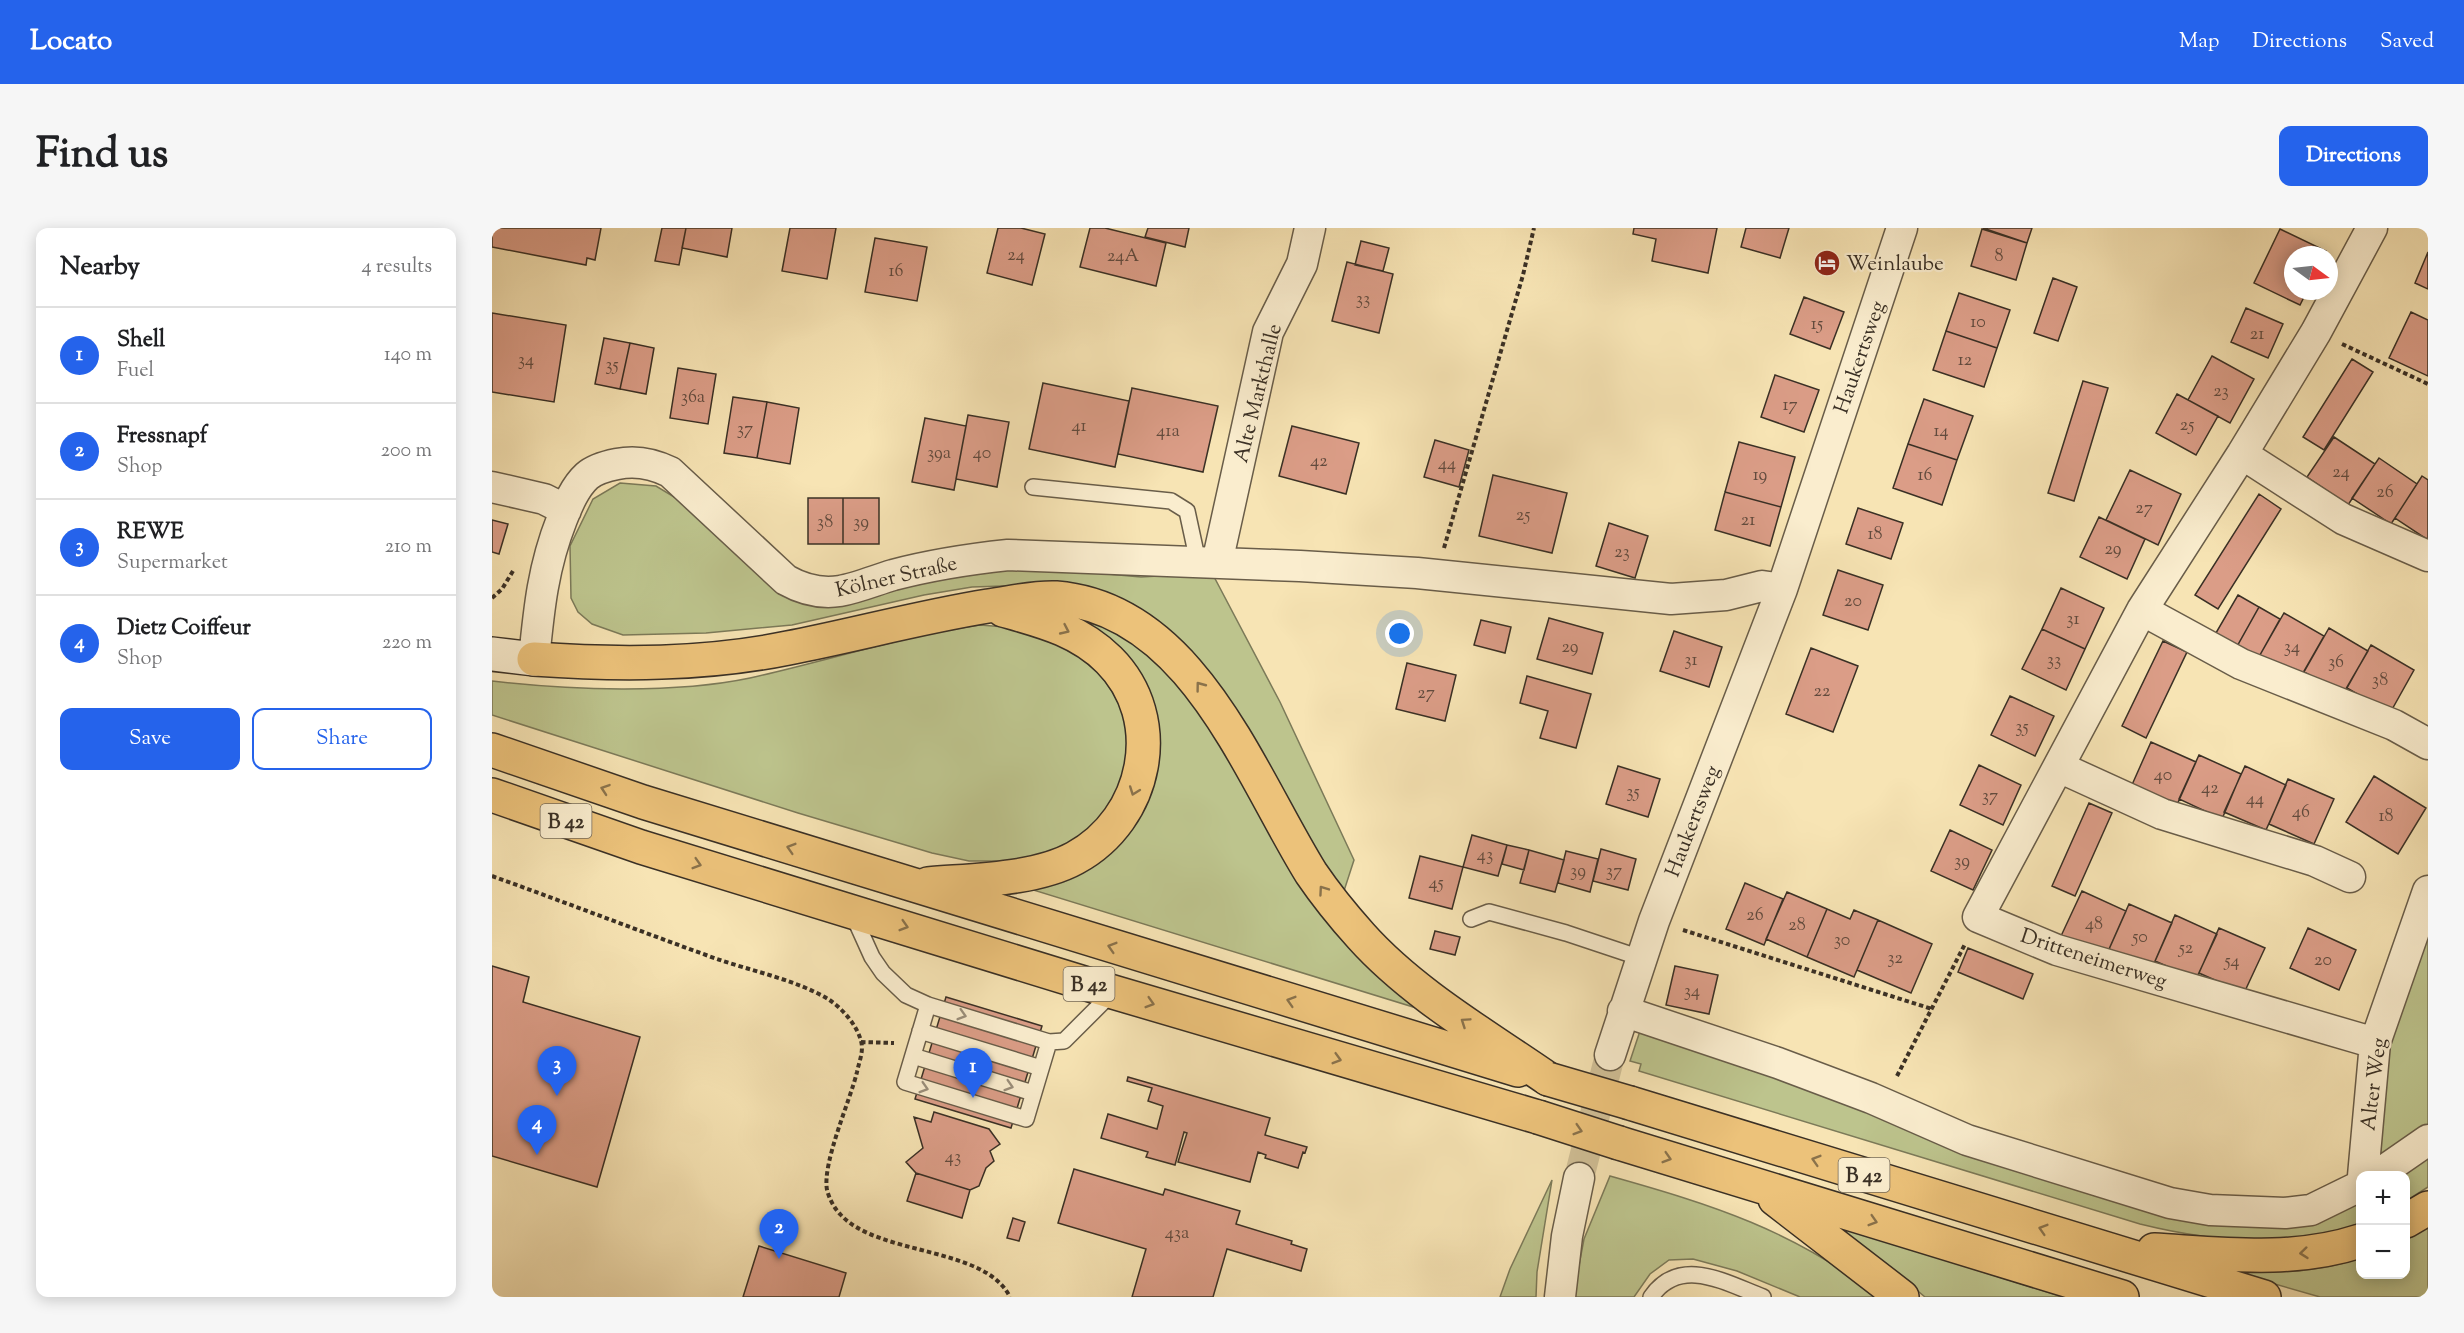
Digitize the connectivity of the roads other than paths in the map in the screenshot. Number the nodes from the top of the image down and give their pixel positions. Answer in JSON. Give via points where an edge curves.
{"nodes":[{"id":1,"x":1310,"y":228,"type":"edge"},
{"id":2,"x":1902,"y":228,"type":"edge"},
{"id":3,"x":2372,"y":228,"type":"edge"},
{"id":4,"x":2242,"y":454,"type":"junction"},
{"id":5,"x":492,"y":487,"type":"edge"},
{"id":6,"x":1034,"y":487,"type":"dead end"},
{"id":7,"x":566,"y":510,"type":"junction"},
{"id":8,"x":2428,"y":556,"type":"edge"},
{"id":9,"x":1207,"y":563,"type":"junction"},
{"id":10,"x":1782,"y":589,"type":"junction"},
{"id":11,"x":990,"y":606,"type":"junction"},
{"id":12,"x":2142,"y":610,"type":"junction"},
{"id":13,"x":492,"y":654,"type":"edge"},
{"id":14,"x":534,"y":659,"type":"junction"},
{"id":15,"x":2428,"y":744,"type":"edge"},
{"id":16,"x":492,"y":750,"type":"edge"},
{"id":17,"x":2059,"y":767,"type":"junction"},
{"id":18,"x":492,"y":795,"type":"edge"},
{"id":19,"x":2350,"y":877,"type":"dead end"},
{"id":20,"x":912,"y":886,"type":"junction"},
{"id":21,"x":2428,"y":891,"type":"edge"},
{"id":22,"x":850,"y":910,"type":"junction"},
{"id":23,"x":1471,"y":919,"type":"dead end"},
{"id":24,"x":1641,"y":958,"type":"junction"},
{"id":25,"x":1113,"y":992,"type":"junction"},
{"id":26,"x":928,"y":1005,"type":"junction"},
{"id":27,"x":1623,"y":1011,"type":"junction"},
{"id":28,"x":921,"y":1031,"type":"junction"},
{"id":29,"x":1049,"y":1042,"type":"junction"},
{"id":30,"x":2375,"y":1043,"type":"junction"},
{"id":31,"x":1610,"y":1055,"type":"tunnel mouth"},
{"id":32,"x":913,"y":1056,"type":"junction"},
{"id":33,"x":1041,"y":1068,"type":"junction"},
{"id":34,"x":1548,"y":1079,"type":"junction"},
{"id":35,"x":1033,"y":1093,"type":"junction"},
{"id":36,"x":2428,"y":1140,"type":"edge"},
{"id":37,"x":2363,"y":1171,"type":"edge"},
{"id":38,"x":2383,"y":1171,"type":"edge"},
{"id":39,"x":1578,"y":1178,"type":"tunnel mouth"},
{"id":40,"x":1757,"y":1185,"type":"junction"},
{"id":41,"x":2356,"y":1188,"type":"edge"},
{"id":42,"x":2428,"y":1208,"type":"edge"},
{"id":43,"x":2410,"y":1219,"type":"edge"},
{"id":44,"x":2356,"y":1243,"type":"edge"},
{"id":45,"x":2099,"y":1246,"type":"junction"},
{"id":46,"x":1560,"y":1297,"type":"edge"},
{"id":47,"x":1651,"y":1297,"type":"edge"},
{"id":48,"x":1763,"y":1297,"type":"edge"},
{"id":49,"x":1902,"y":1297,"type":"edge"},
{"id":50,"x":2122,"y":1297,"type":"edge"},
{"id":51,"x":2264,"y":1297,"type":"edge"}],
"edges":[{"from":1,"to":9,"type":"street","name":"Alte Markthalle","via":[[1302,264],[1268,332]]},
{"from":2,"to":10,"type":"street","name":"Haukertsweg"},
{"from":3,"to":4,"type":"street","via":[[2316,332]]},
{"from":4,"to":8,"type":"street","via":[[2343,519]]},
{"from":4,"to":12,"type":"street"},
{"from":5,"to":7,"type":"street","via":[[544,499]]},
{"from":6,"to":9,"type":"lane","via":[[1171,501],[1186,511]]},
{"from":7,"to":9,"type":"street","name":"Kölner Straße","via":[[578,487],[596,470],[628,463],[658,466],[680,480],[786,580],[826,592],[907,572],[999,556]]},
{"from":7,"to":14,"type":"street","name":"Kölner Straße","via":[[547,561]]},
{"from":9,"to":10,"type":"street","name":"Kölner Straße","via":[[1427,574],[1671,599],[1726,595],[1761,586]]},
{"from":10,"to":24,"type":"street","name":"Haukertsweg"},
{"from":11,"to":14,"type":"highway","via":[[724,659],[612,663]]},
{"from":11,"to":20,"type":"highway","one_way":true,"via":[[1071,632],[1108,659],[1125,678],[1144,734],[1134,795],[1096,844],[1075,859],[1018,875]]},
{"from":34,"to":11,"type":"highway","one_way":true,"via":[[1432,998],[1363,939],[1312,874],[1222,717],[1193,677],[1160,644],[1113,615],[1071,600],[1032,599]]},
{"from":12,"to":15,"type":"street","via":[[2241,664],[2394,725]]},
{"from":12,"to":17,"type":"street"},
{"from":13,"to":14,"type":"street"},
{"from":20,"to":16,"type":"highway","number":"B 42","one_way":true},
{"from":17,"to":19,"type":"street","via":[[2162,814],[2315,861]]},
{"from":17,"to":30,"type":"street","name":"Dritteneimerweg","via":[[1978,917],[2057,950]]},
{"from":18,"to":22,"type":"highway","number":"B 42","one_way":true,"via":[[641,847]]},
{"from":34,"to":20,"type":"highway","number":"B 42","one_way":true},
{"from":21,"to":30,"type":"street","name":"Alter Weg"},
{"from":22,"to":25,"type":"highway","number":"B 42","one_way":true},
{"from":22,"to":26,"type":"lane","via":[[883,973],[906,995]]},
{"from":23,"to":24,"type":"lane","via":[[1489,912]]},
{"from":24,"to":27,"type":"street","name":"Haukertsweg"},
{"from":25,"to":29,"type":"lane","via":[[1064,1041]]},
{"from":25,"to":40,"type":"highway","number":"B 42","one_way":true,"bridge":true},
{"from":26,"to":28,"type":"lane"},
{"from":26,"to":29,"type":"lane","one_way":true},
{"from":27,"to":31,"type":"street","name":"Haukertsweg"},
{"from":27,"to":41,"type":"street","via":[[1778,1064],[1967,1140],[2170,1203],[2254,1214],[2311,1210]]},
{"from":28,"to":32,"type":"lane"},
{"from":28,"to":33,"type":"lane"},
{"from":29,"to":33,"type":"lane"},
{"from":30,"to":37,"type":"street","name":"Alter Weg"},
{"from":32,"to":35,"type":"lane","one_way":true},
{"from":32,"to":35,"type":"lane","one_way":true,"via":[[905,1082],[927,1089],[1026,1119]]},
{"from":33,"to":35,"type":"lane"},
{"from":45,"to":34,"type":"highway","number":"B 42","one_way":true,"bridge":true},
{"from":36,"to":38,"type":"street"},
{"from":39,"to":46,"type":"street"},
{"from":40,"to":49,"type":"highway"},
{"from":40,"to":50,"type":"highway","number":"B 42","one_way":true},
{"from":42,"to":43,"type":"highway"},
{"from":44,"to":45,"type":"highway","one_way":true,"via":[[2336,1249],[2269,1256]]},
{"from":45,"to":51,"type":"highway","number":"B 42"},
{"from":47,"to":48,"type":"lane","via":[[1658,1286],[1685,1274],[1703,1275]]}]}
